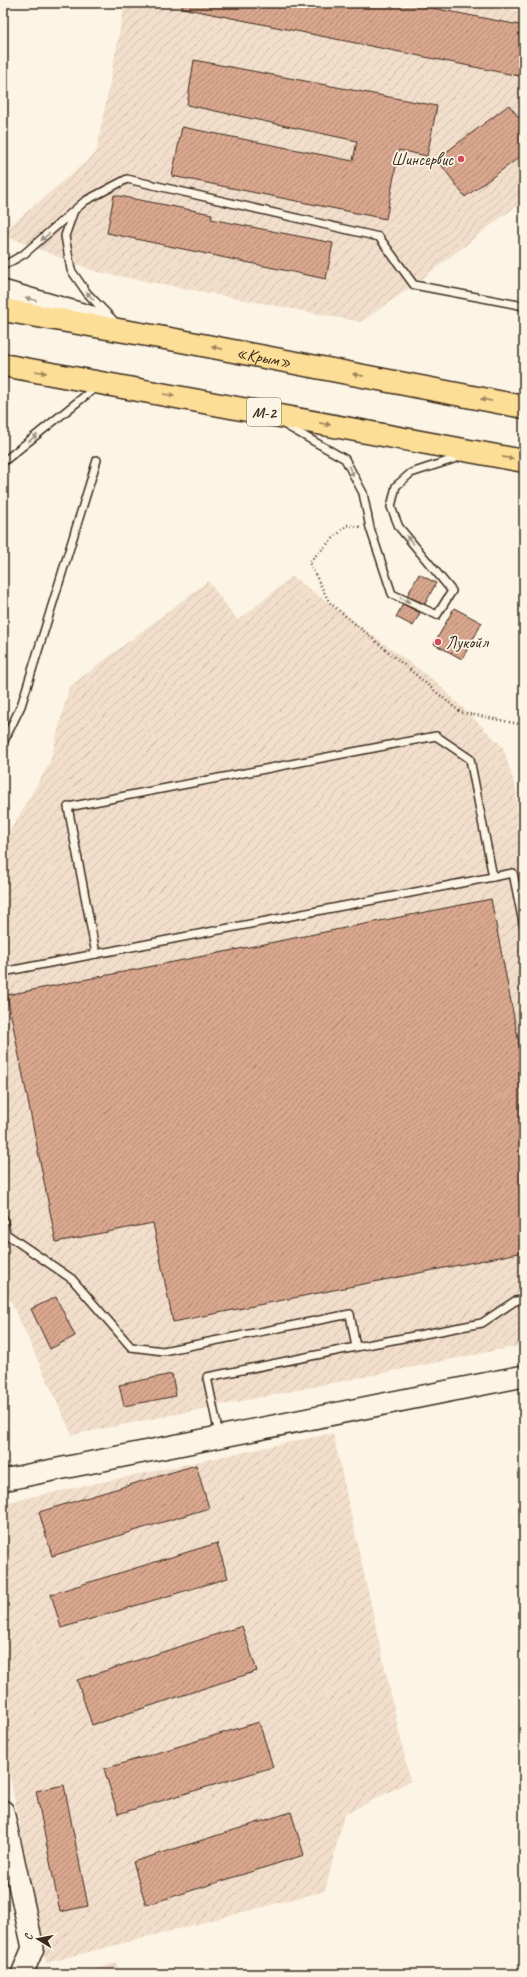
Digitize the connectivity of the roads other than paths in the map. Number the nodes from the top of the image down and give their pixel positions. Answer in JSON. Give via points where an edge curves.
{"nodes":[{"id":1,"x":74,"y":211,"type":"junction"},
{"id":2,"x":3,"y":266,"type":"edge"},
{"id":3,"x":3,"y":291,"type":"edge"},
{"id":4,"x":524,"y":306,"type":"edge"},
{"id":5,"x":3,"y":310,"type":"edge"},
{"id":6,"x":117,"y":324,"type":"junction"},
{"id":7,"x":176,"y":340,"type":"junction"},
{"id":8,"x":3,"y":365,"type":"edge"},
{"id":9,"x":102,"y":383,"type":"junction"},
{"id":10,"x":524,"y":407,"type":"edge"},
{"id":11,"x":262,"y":412,"type":"junction"},
{"id":12,"x":474,"y":452,"type":"junction"},
{"id":13,"x":97,"y":460,"type":"dead end"},
{"id":14,"x":524,"y":461,"type":"edge"},
{"id":15,"x":3,"y":462,"type":"edge"},
{"id":16,"x":3,"y":743,"type":"edge"},
{"id":17,"x":493,"y":877,"type":"junction"},
{"id":18,"x":524,"y":928,"type":"edge"},
{"id":19,"x":96,"y":954,"type":"junction"},
{"id":20,"x":3,"y":972,"type":"edge"},
{"id":21,"x":3,"y":1218,"type":"edge"},
{"id":22,"x":524,"y":1300,"type":"edge"},
{"id":23,"x":356,"y":1347,"type":"junction"},
{"id":24,"x":524,"y":1376,"type":"edge"},
{"id":25,"x":219,"y":1437,"type":"junction"},
{"id":26,"x":3,"y":1480,"type":"edge"},
{"id":27,"x":3,"y":1811,"type":"edge"},
{"id":28,"x":22,"y":1974,"type":"edge"}],
"edges":[{"from":1,"to":2,"type":"lane","one_way":true,"via":[[24,254]]},
{"from":1,"to":4,"type":"lane","via":[[85,201],[127,179],[379,237],[414,285]]},
{"from":6,"to":1,"type":"lane","one_way":true,"via":[[87,293],[71,270],[64,236]]},
{"from":6,"to":3,"type":"street","one_way":true},
{"from":5,"to":7,"type":"highway","name":"«Крым»"},
{"from":6,"to":7,"type":"street"},
{"from":10,"to":7,"type":"highway","name":"«Крым»","one_way":true},
{"from":8,"to":9,"type":"highway","number":"М-2","one_way":true},
{"from":9,"to":11,"type":"highway","number":"М-2","one_way":true},
{"from":15,"to":9,"type":"lane","one_way":true},
{"from":11,"to":12,"type":"highway","number":"М-2","one_way":true},
{"from":11,"to":12,"type":"lane","one_way":true,"via":[[345,459],[363,493],[370,528],[392,594],[437,615],[452,591],[399,527],[391,506],[396,486],[411,473]]},
{"from":12,"to":14,"type":"highway","number":"М-2","one_way":true},
{"from":13,"to":16,"type":"lane","via":[[21,706]]},
{"from":17,"to":18,"type":"lane","via":[[513,873]]},
{"from":17,"to":19,"type":"lane"},
{"from":17,"to":19,"type":"lane","via":[[470,759],[459,751],[436,736],[318,758],[68,807]]},
{"from":19,"to":20,"type":"lane"},
{"from":21,"to":23,"type":"lane","via":[[6,1234],[72,1279],[131,1347],[163,1351],[350,1314]]},
{"from":22,"to":23,"type":"lane","via":[[482,1322]]},
{"from":23,"to":25,"type":"lane","via":[[207,1377]]},
{"from":24,"to":25,"type":"street"},
{"from":25,"to":26,"type":"street"},
{"from":27,"to":28,"type":"street","via":[[32,1948]]}]}
